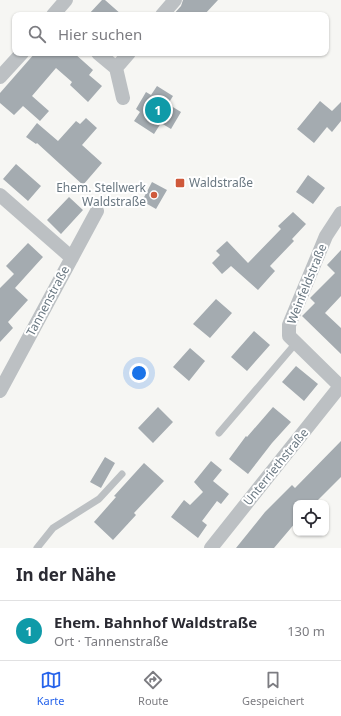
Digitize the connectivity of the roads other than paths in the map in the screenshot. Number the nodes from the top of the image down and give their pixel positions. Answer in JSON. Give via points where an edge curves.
{"nodes":[{"id":1,"x":66,"y":0,"type":"edge"},
{"id":2,"x":175,"y":0,"type":"edge"},
{"id":3,"x":56,"y":12,"type":"edge"},
{"id":4,"x":165,"y":12,"type":"edge"},
{"id":5,"x":19,"y":56,"type":"edge"},
{"id":6,"x":102,"y":56,"type":"edge"},
{"id":7,"x":126,"y":56,"type":"edge"},
{"id":8,"x":116,"y":68,"type":"junction"},
{"id":9,"x":0,"y":77,"type":"edge"},
{"id":10,"x":123,"y":98,"type":"dead end"},
{"id":11,"x":0,"y":195,"type":"edge"},
{"id":12,"x":97,"y":211,"type":"dead end"},
{"id":13,"x":341,"y":213,"type":"edge"},
{"id":14,"x":72,"y":258,"type":"junction"},
{"id":15,"x":296,"y":343,"type":"junction"},
{"id":16,"x":340,"y":386,"type":"edge"},
{"id":17,"x":0,"y":391,"type":"edge"},
{"id":18,"x":219,"y":433,"type":"dead end"},
{"id":19,"x":122,"y":474,"type":"dead end"},
{"id":20,"x":37,"y":548,"type":"edge"},
{"id":21,"x":211,"y":548,"type":"edge"}],
"edges":[{"from":1,"to":3,"type":"street"},
{"from":2,"to":4,"type":"street"},
{"from":5,"to":9,"type":"street"},
{"from":6,"to":8,"type":"street"},
{"from":7,"to":8,"type":"street"},
{"from":8,"to":10,"type":"street"},
{"from":11,"to":14,"type":"street"},
{"from":12,"to":14,"type":"street","name":"Tannenstraße"},
{"from":13,"to":15,"type":"street","name":"Weinfeldstraße","via":[[326,236],[288,325],[289,336]]},
{"from":14,"to":17,"type":"street","name":"Tannenstraße"},
{"from":15,"to":16,"type":"street","name":"Weinfeldstraße"},
{"from":15,"to":18,"type":"lane"},
{"from":16,"to":21,"type":"street","name":"Unterriethstraße"},
{"from":19,"to":20,"type":"lane","via":[[98,499],[52,528]]}]}
